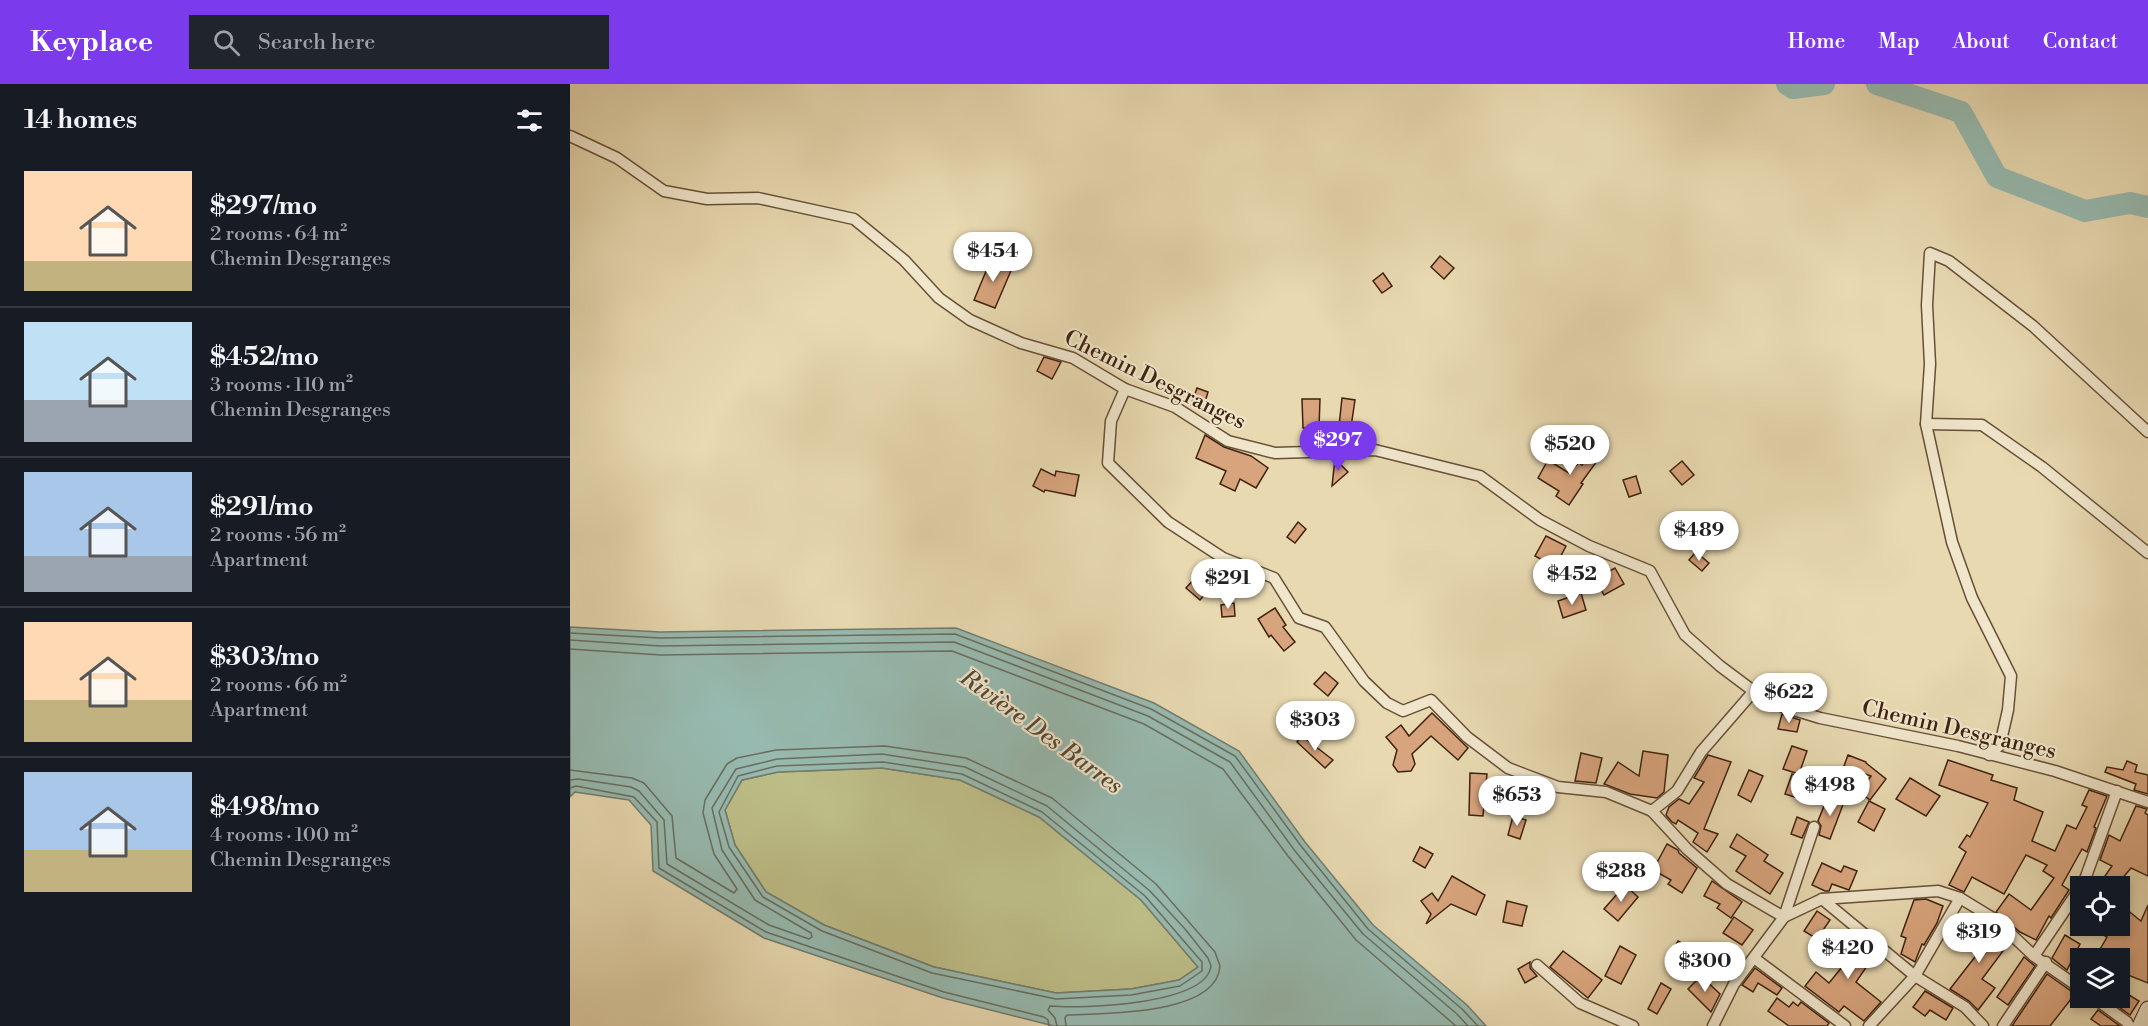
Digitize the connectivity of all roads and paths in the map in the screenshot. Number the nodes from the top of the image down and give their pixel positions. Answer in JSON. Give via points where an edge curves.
{"nodes":[{"id":1,"x":570,"y":136,"type":"edge"},
{"id":2,"x":1125,"y":389,"type":"junction"},
{"id":3,"x":1926,"y":424,"type":"junction"},
{"id":4,"x":2148,"y":432,"type":"edge"},
{"id":5,"x":2148,"y":553,"type":"edge"},
{"id":6,"x":1753,"y":692,"type":"junction"},
{"id":7,"x":1989,"y":755,"type":"junction"},
{"id":8,"x":2118,"y":790,"type":"junction"},
{"id":9,"x":2148,"y":802,"type":"edge"},
{"id":10,"x":1652,"y":811,"type":"junction"},
{"id":11,"x":1814,"y":827,"type":"dead end"},
{"id":12,"x":1960,"y":898,"type":"junction"},
{"id":13,"x":1821,"y":899,"type":"junction"},
{"id":14,"x":1784,"y":917,"type":"junction"},
{"id":15,"x":2034,"y":956,"type":"junction"},
{"id":16,"x":1754,"y":958,"type":"junction"},
{"id":17,"x":2046,"y":962,"type":"junction"},
{"id":18,"x":1537,"y":965,"type":"dead end"},
{"id":19,"x":1915,"y":976,"type":"junction"},
{"id":20,"x":2070,"y":980,"type":"edge"},
{"id":21,"x":2108,"y":1008,"type":"edge"},
{"id":22,"x":2148,"y":1009,"type":"edge"},
{"id":23,"x":1633,"y":1026,"type":"edge"},
{"id":24,"x":1713,"y":1026,"type":"edge"},
{"id":25,"x":1845,"y":1026,"type":"edge"},
{"id":26,"x":1869,"y":1026,"type":"edge"},
{"id":27,"x":1983,"y":1026,"type":"edge"},
{"id":28,"x":2003,"y":1026,"type":"edge"},
{"id":29,"x":2129,"y":1026,"type":"edge"},
{"id":30,"x":2140,"y":1026,"type":"edge"}],
"edges":[{"from":1,"to":2,"type":"street","name":"Chemin Desgranges","via":[[617,158],[664,191],[707,199],[759,198],[854,219],[904,260],[939,298],[970,320],[1021,343],[1073,358]]},
{"from":2,"to":6,"type":"street","name":"Chemin Desgranges","via":[[1175,407],[1228,441],[1275,453],[1375,450],[1480,476],[1540,520],[1650,571],[1685,635]]},
{"from":2,"to":10,"type":"street","via":[[1111,421],[1108,463],[1168,522],[1223,558],[1274,578],[1299,618],[1325,627],[1364,681],[1387,703],[1403,711],[1431,700],[1467,737],[1508,768],[1558,787],[1606,792]]},
{"from":3,"to":4,"type":"street","via":[[1930,253],[1949,261],[2033,326]]},
{"from":3,"to":5,"type":"street","via":[[1982,425],[2042,467]]},
{"from":3,"to":7,"type":"street","via":[[1952,542],[1972,598],[2011,676],[2000,745]]},
{"from":6,"to":7,"type":"street","name":"Chemin Desgranges","via":[[1768,702],[1820,718]]},
{"from":6,"to":10,"type":"street","via":[[1701,753],[1677,791]]},
{"from":7,"to":8,"type":"street","name":"Chemin Desgranges"},
{"from":8,"to":9,"type":"street","name":"Chemin Desgranges"},
{"from":8,"to":15,"type":"street","via":[[2084,882]]},
{"from":10,"to":14,"type":"street","via":[[1727,884]]},
{"from":11,"to":14,"type":"street"},
{"from":12,"to":13,"type":"street","via":[[1938,891]]},
{"from":12,"to":15,"type":"street","via":[[1996,920]]},
{"from":12,"to":19,"type":"street"},
{"from":13,"to":14,"type":"street"},
{"from":13,"to":19,"type":"street"},
{"from":14,"to":16,"type":"street"},
{"from":15,"to":17,"type":"street"},
{"from":16,"to":24,"type":"street","via":[[1734,984]]},
{"from":16,"to":25,"type":"street"},
{"from":17,"to":20,"type":"street"},
{"from":17,"to":28,"type":"street"},
{"from":18,"to":23,"type":"street","via":[[1580,1003]]},
{"from":19,"to":26,"type":"street"},
{"from":19,"to":27,"type":"street","via":[[1965,1007]]},
{"from":21,"to":29,"type":"street"},
{"from":22,"to":30,"type":"main road"}]}
